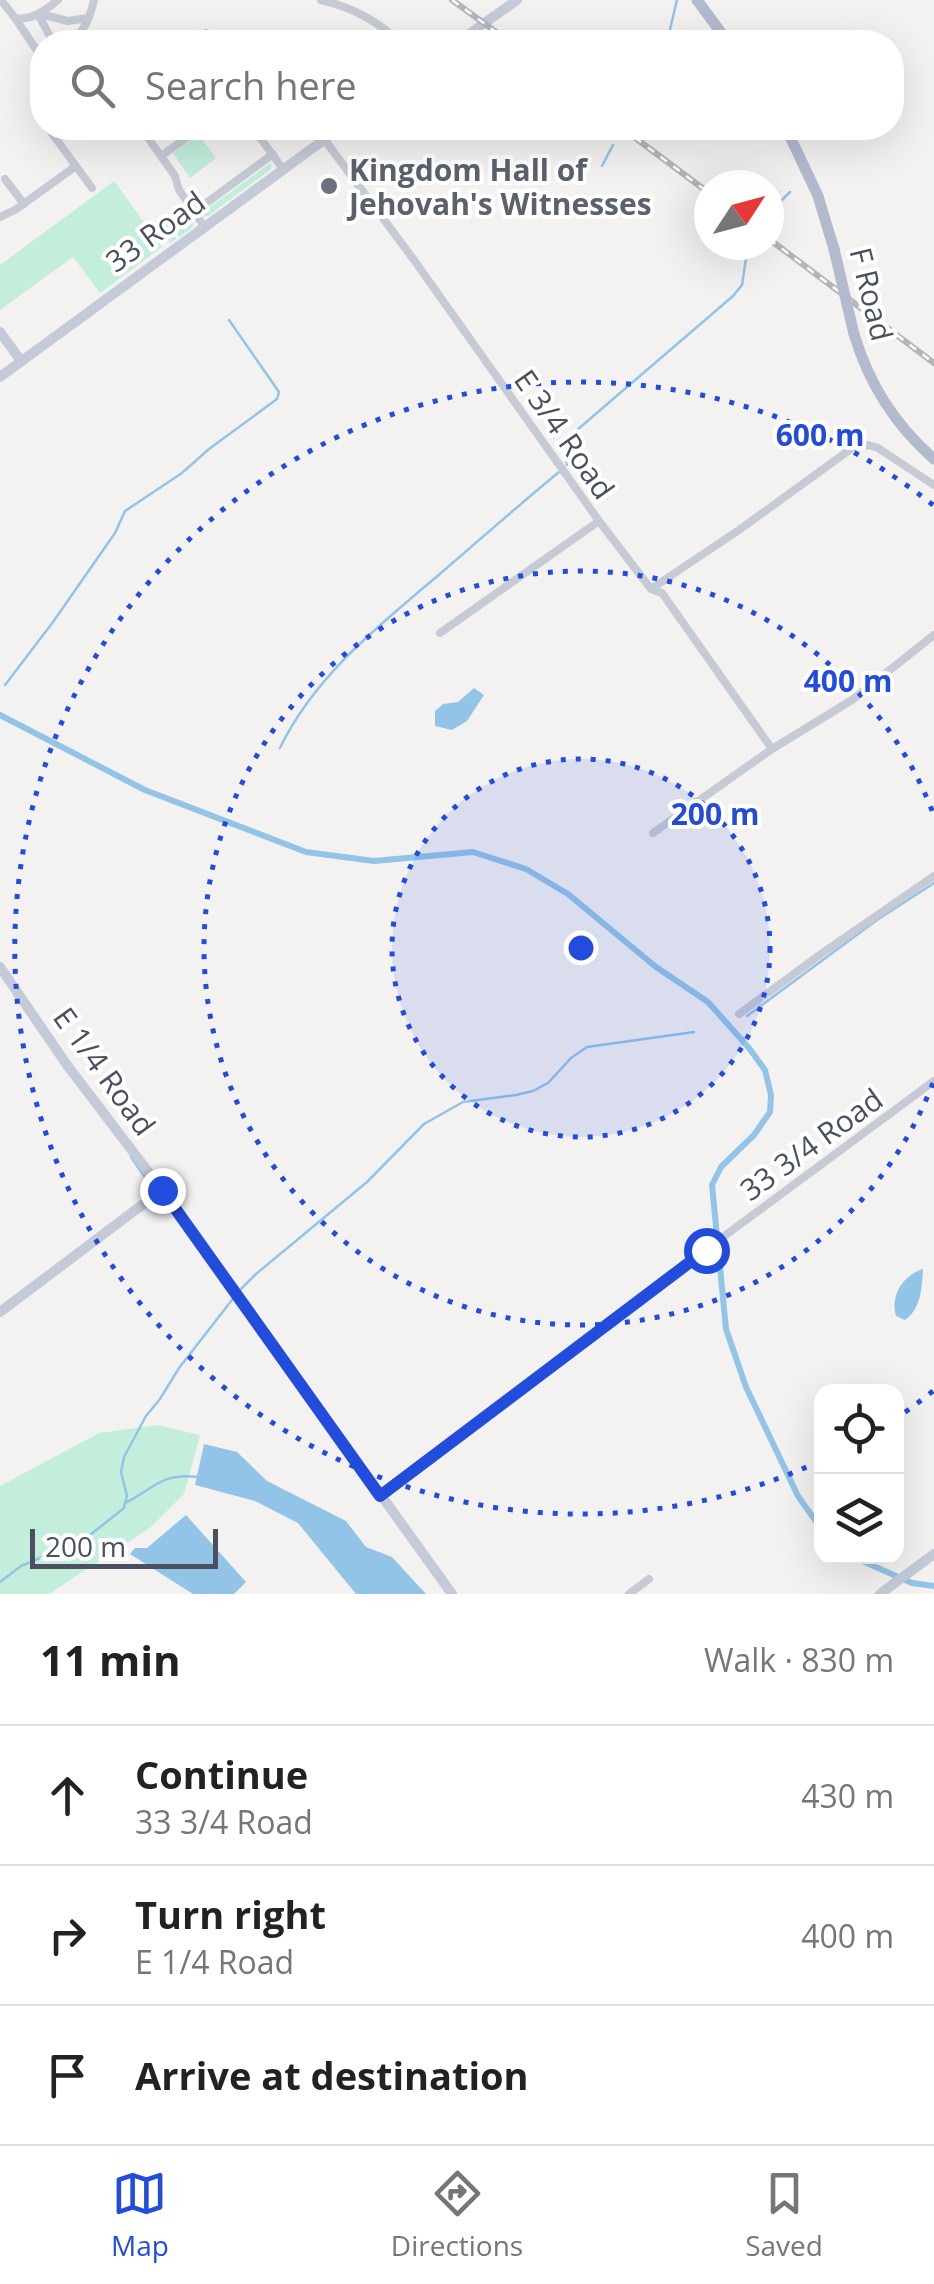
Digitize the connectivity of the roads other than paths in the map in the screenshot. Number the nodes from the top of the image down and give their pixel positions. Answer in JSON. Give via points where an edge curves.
{"nodes":[{"id":1,"x":2,"y":0,"type":"edge"},
{"id":2,"x":58,"y":0,"type":"edge"},
{"id":3,"x":94,"y":0,"type":"edge"},
{"id":4,"x":321,"y":0,"type":"edge"},
{"id":5,"x":697,"y":0,"type":"edge"},
{"id":6,"x":510,"y":2,"type":"edge"},
{"id":7,"x":38,"y":14,"type":"junction"},
{"id":8,"x":88,"y":18,"type":"junction"},
{"id":9,"x":18,"y":21,"type":"junction"},
{"id":10,"x":213,"y":23,"type":"dead end"},
{"id":11,"x":47,"y":30,"type":"edge"},
{"id":12,"x":83,"y":30,"type":"edge"},
{"id":13,"x":208,"y":30,"type":"edge"},
{"id":14,"x":385,"y":30,"type":"edge"},
{"id":15,"x":474,"y":30,"type":"edge"},
{"id":16,"x":719,"y":30,"type":"edge"},
{"id":17,"x":30,"y":40,"type":"edge"},
{"id":18,"x":57,"y":140,"type":"edge"},
{"id":19,"x":150,"y":140,"type":"edge"},
{"id":20,"x":183,"y":140,"type":"edge"},
{"id":21,"x":262,"y":140,"type":"edge"},
{"id":22,"x":324,"y":140,"type":"joint"},
{"id":23,"x":792,"y":140,"type":"edge"},
{"id":24,"x":272,"y":154,"type":"junction"},
{"id":25,"x":161,"y":156,"type":"junction"},
{"id":26,"x":76,"y":166,"type":"junction"},
{"id":27,"x":283,"y":169,"type":"junction"},
{"id":28,"x":5,"y":179,"type":"dead end"},
{"id":29,"x":92,"y":188,"type":"dead end"},
{"id":30,"x":24,"y":204,"type":"junction"},
{"id":31,"x":194,"y":212,"type":"junction"},
{"id":32,"x":0,"y":217,"type":"edge"},
{"id":33,"x":204,"y":226,"type":"junction"},
{"id":34,"x":0,"y":332,"type":"edge"},
{"id":35,"x":21,"y":361,"type":"junction"},
{"id":36,"x":0,"y":376,"type":"edge"},
{"id":37,"x":934,"y":459,"type":"edge"},
{"id":38,"x":934,"y":485,"type":"edge"},
{"id":39,"x":599,"y":521,"type":"junction"},
{"id":40,"x":651,"y":589,"type":"junction"},
{"id":41,"x":440,"y":634,"type":"dead end"},
{"id":42,"x":934,"y":636,"type":"edge"},
{"id":43,"x":772,"y":749,"type":"junction"},
{"id":44,"x":652,"y":833,"type":"dead end"},
{"id":45,"x":934,"y":876,"type":"edge"},
{"id":46,"x":0,"y":966,"type":"edge"},
{"id":47,"x":740,"y":1014,"type":"dead end"},
{"id":48,"x":934,"y":1081,"type":"edge"},
{"id":49,"x":162,"y":1190,"type":"junction"},
{"id":50,"x":0,"y":1312,"type":"edge"},
{"id":51,"x":380,"y":1496,"type":"junction"},
{"id":52,"x":934,"y":1554,"type":"edge"},
{"id":53,"x":649,"y":1579,"type":"dead end"},
{"id":54,"x":889,"y":1590,"type":"edge"},
{"id":55,"x":452,"y":1594,"type":"edge"},
{"id":56,"x":629,"y":1594,"type":"edge"}],
"edges":[{"from":1,"to":9,"type":"street"},
{"from":2,"to":7,"type":"street"},
{"from":3,"to":8,"type":"street"},
{"from":4,"to":14,"type":"street"},
{"from":5,"to":16,"type":"main road"},
{"from":6,"to":15,"type":"street"},
{"from":7,"to":8,"type":"street"},
{"from":7,"to":9,"type":"street"},
{"from":7,"to":11,"type":"street"},
{"from":8,"to":12,"type":"street"},
{"from":9,"to":17,"type":"street"},
{"from":10,"to":13,"type":"street"},
{"from":18,"to":26,"type":"street"},
{"from":19,"to":25,"type":"street"},
{"from":20,"to":25,"type":"street"},
{"from":21,"to":24,"type":"street"},
{"from":22,"to":27,"type":"street","name":"33 Road"},
{"from":22,"to":39,"type":"street","name":"E 3/4 Road"},
{"from":23,"to":37,"type":"main road","name":"F Road","bridge":true,"via":[[818,196],[871,379],[902,428]]},
{"from":24,"to":27,"type":"street"},
{"from":24,"to":31,"type":"street"},
{"from":25,"to":31,"type":"street"},
{"from":26,"to":29,"type":"street"},
{"from":26,"to":30,"type":"street"},
{"from":27,"to":33,"type":"street","name":"33 Road"},
{"from":28,"to":30,"type":"street"},
{"from":30,"to":32,"type":"street"},
{"from":31,"to":33,"type":"street"},
{"from":33,"to":35,"type":"street","name":"33 Road"},
{"from":34,"to":35,"type":"street"},
{"from":35,"to":36,"type":"street","name":"33 Road"},
{"from":38,"to":40,"type":"street","via":[[878,448],[854,446]]},
{"from":39,"to":40,"type":"street","name":"E 3/4 Road"},
{"from":39,"to":41,"type":"street"},
{"from":40,"to":43,"type":"street","name":"E 3/4 Road","via":[[662,593]]},
{"from":42,"to":43,"type":"street","via":[[852,700]]},
{"from":43,"to":44,"type":"street"},
{"from":45,"to":47,"type":"street"},
{"from":46,"to":49,"type":"street","name":"E 1/4 Road"},
{"from":48,"to":51,"type":"street","name":"33 3/4 Road"},
{"from":49,"to":50,"type":"street"},
{"from":49,"to":51,"type":"street","name":"E 1/4 Road"},
{"from":51,"to":55,"type":"street","name":"E 1/4 Road"},
{"from":52,"to":54,"type":"street"},
{"from":53,"to":56,"type":"street"}]}
